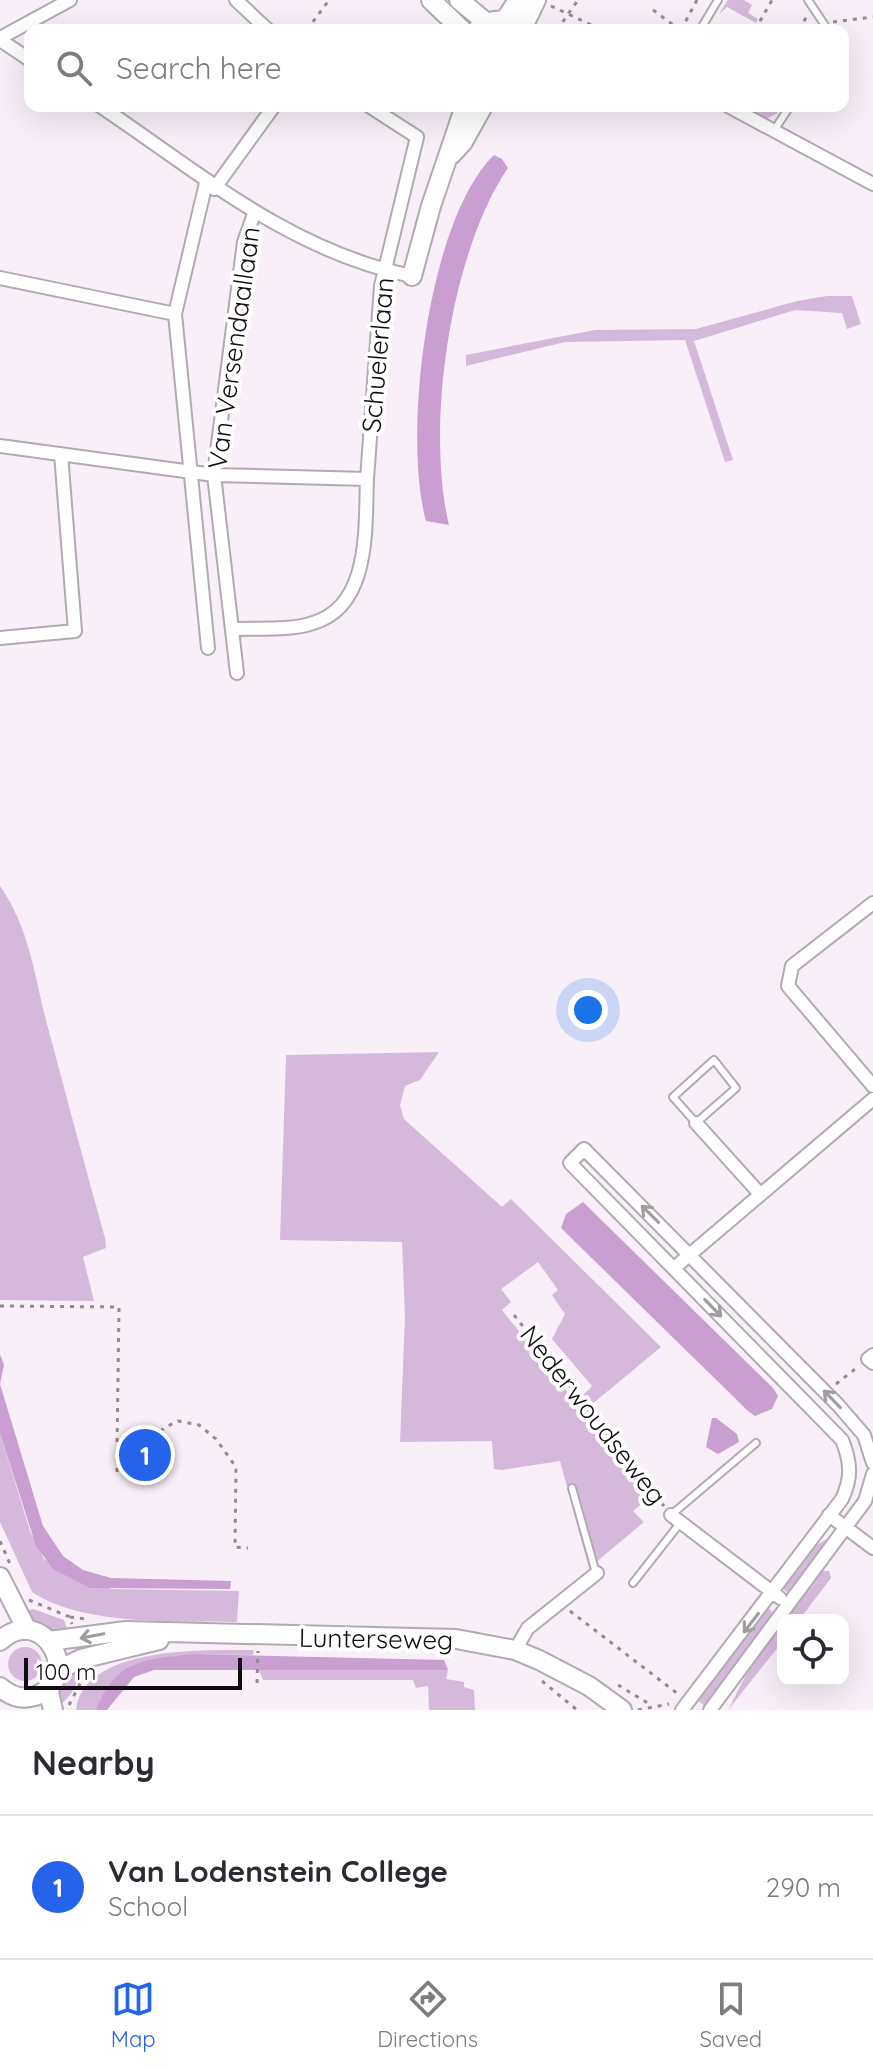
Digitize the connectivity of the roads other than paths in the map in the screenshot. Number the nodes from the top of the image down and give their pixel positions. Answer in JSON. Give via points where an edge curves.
{"nodes":[{"id":1,"x":70,"y":0,"type":"edge"},
{"id":2,"x":236,"y":0,"type":"edge"},
{"id":3,"x":431,"y":0,"type":"edge"},
{"id":4,"x":459,"y":0,"type":"edge"},
{"id":5,"x":518,"y":0,"type":"edge"},
{"id":6,"x":718,"y":0,"type":"edge"},
{"id":7,"x":541,"y":2,"type":"edge"},
{"id":8,"x":810,"y":3,"type":"edge"},
{"id":9,"x":27,"y":24,"type":"edge"},
{"id":10,"x":262,"y":24,"type":"edge"},
{"id":11,"x":456,"y":24,"type":"edge"},
{"id":12,"x":500,"y":24,"type":"edge"},
{"id":13,"x":504,"y":24,"type":"edge"},
{"id":14,"x":506,"y":24,"type":"edge"},
{"id":15,"x":704,"y":24,"type":"edge"},
{"id":16,"x":825,"y":24,"type":"edge"},
{"id":17,"x":24,"y":26,"type":"edge"},
{"id":18,"x":0,"y":39,"type":"edge"},
{"id":19,"x":24,"y":56,"type":"edge"},
{"id":20,"x":108,"y":112,"type":"edge"},
{"id":21,"x":269,"y":112,"type":"edge"},
{"id":22,"x":378,"y":112,"type":"edge"},
{"id":23,"x":463,"y":112,"type":"edge"},
{"id":24,"x":480,"y":112,"type":"edge"},
{"id":25,"x":740,"y":112,"type":"edge"},
{"id":26,"x":786,"y":112,"type":"edge"},
{"id":27,"x":775,"y":129,"type":"junction"},
{"id":28,"x":449,"y":157,"type":"junction"},
{"id":29,"x":873,"y":184,"type":"edge"},
{"id":30,"x":210,"y":186,"type":"junction"},
{"id":31,"x":254,"y":214,"type":"junction"},
{"id":32,"x":385,"y":271,"type":"junction"},
{"id":33,"x":412,"y":276,"type":"joint"},
{"id":34,"x":0,"y":278,"type":"edge"},
{"id":35,"x":175,"y":314,"type":"junction"},
{"id":36,"x":0,"y":446,"type":"edge"},
{"id":37,"x":61,"y":454,"type":"junction"},
{"id":38,"x":190,"y":471,"type":"junction"},
{"id":39,"x":214,"y":475,"type":"junction"},
{"id":40,"x":367,"y":479,"type":"junction"},
{"id":41,"x":233,"y":629,"type":"junction"},
{"id":42,"x":0,"y":638,"type":"edge"},
{"id":43,"x":208,"y":648,"type":"dead end"},
{"id":44,"x":237,"y":673,"type":"dead end"},
{"id":45,"x":873,"y":903,"type":"edge"},
{"id":46,"x":873,"y":1086,"type":"edge"},
{"id":47,"x":873,"y":1099,"type":"edge"},
{"id":48,"x":696,"y":1123,"type":"junction"},
{"id":49,"x":760,"y":1194,"type":"junction"},
{"id":50,"x":689,"y":1254,"type":"junction"},
{"id":51,"x":674,"y":1268,"type":"junction"},
{"id":52,"x":756,"y":1443,"type":"dead end"},
{"id":53,"x":873,"y":1463,"type":"edge"},
{"id":54,"x":873,"y":1474,"type":"edge"},
{"id":55,"x":572,"y":1488,"type":"dead end"},
{"id":56,"x":829,"y":1515,"type":"junction"},
{"id":57,"x":676,"y":1518,"type":"junction"},
{"id":58,"x":846,"y":1528,"type":"junction"},
{"id":59,"x":872,"y":1544,"type":"edge"},
{"id":60,"x":597,"y":1573,"type":"joint"},
{"id":61,"x":0,"y":1577,"type":"edge"},
{"id":62,"x":633,"y":1583,"type":"dead end"},
{"id":63,"x":773,"y":1594,"type":"junction"},
{"id":64,"x":789,"y":1605,"type":"junction"},
{"id":65,"x":9,"y":1631,"type":"edge"},
{"id":66,"x":173,"y":1635,"type":"junction"},
{"id":67,"x":49,"y":1641,"type":"junction"},
{"id":68,"x":515,"y":1650,"type":"junction"},
{"id":69,"x":58,"y":1670,"type":"junction"},
{"id":70,"x":571,"y":1678,"type":"junction"},
{"id":71,"x":0,"y":1688,"type":"edge"},
{"id":72,"x":48,"y":1688,"type":"junction"},
{"id":73,"x":30,"y":1704,"type":"edge"},
{"id":74,"x":682,"y":1705,"type":"edge"},
{"id":75,"x":53,"y":1710,"type":"edge"},
{"id":76,"x":600,"y":1710,"type":"edge"},
{"id":77,"x":622,"y":1710,"type":"edge"},
{"id":78,"x":710,"y":1710,"type":"edge"}],
"edges":[{"from":1,"to":9,"type":"street"},
{"from":2,"to":10,"type":"street"},
{"from":3,"to":11,"type":"main road"},
{"from":4,"to":12,"type":"main road"},
{"from":5,"to":13,"type":"main road"},
{"from":6,"to":15,"type":"lane"},
{"from":7,"to":14,"type":"main road"},
{"from":8,"to":16,"type":"lane"},
{"from":17,"to":18,"type":"street"},
{"from":18,"to":19,"type":"street"},
{"from":20,"to":30,"type":"street"},
{"from":21,"to":30,"type":"street"},
{"from":22,"to":32,"type":"street","name":"Schuelerlaan","via":[[417,137]]},
{"from":23,"to":28,"type":"main road"},
{"from":24,"to":28,"type":"main road"},
{"from":25,"to":27,"type":"street"},
{"from":26,"to":27,"type":"lane"},
{"from":27,"to":29,"type":"street"},
{"from":28,"to":33,"type":"main road"},
{"from":30,"to":31,"type":"street"},
{"from":30,"to":35,"type":"street","name":"Van Versendaallaan"},
{"from":31,"to":32,"type":"street"},
{"from":31,"to":39,"type":"street","name":"Van Versendaallaan","via":[[244,242]]},
{"from":32,"to":33,"type":"street"},
{"from":32,"to":40,"type":"street","name":"Schuelerlaan"},
{"from":34,"to":35,"type":"street"},
{"from":35,"to":38,"type":"street","name":"Van Versendaallaan"},
{"from":36,"to":37,"type":"street"},
{"from":37,"to":38,"type":"street"},
{"from":37,"to":42,"type":"street","via":[[75,631]]},
{"from":38,"to":39,"type":"street"},
{"from":38,"to":43,"type":"street","name":"Van Versendaallaan"},
{"from":39,"to":40,"type":"street"},
{"from":39,"to":41,"type":"street","name":"Van Versendaallaan"},
{"from":40,"to":41,"type":"street","name":"Schuelerlaan","via":[[361,562],[344,605],[310,625]]},
{"from":41,"to":44,"type":"street","name":"Van Versendaallaan"},
{"from":45,"to":46,"type":"street","via":[[792,966],[788,975],[788,986]]},
{"from":47,"to":49,"type":"street"},
{"from":48,"to":48,"type":"lane","via":[[673,1097],[714,1060],[736,1088]]},
{"from":48,"to":49,"type":"street"},
{"from":49,"to":50,"type":"street"},
{"from":50,"to":51,"type":"street"},
{"from":50,"to":51,"type":"street","one_way":true,"via":[[584,1149],[570,1163]]},
{"from":53,"to":50,"type":"street","one_way":true,"via":[[864,1435]]},
{"from":51,"to":56,"type":"street","one_way":true,"via":[[842,1440],[850,1459],[849,1484]]},
{"from":52,"to":57,"type":"lane"},
{"from":54,"to":58,"type":"street","via":[[865,1501]]},
{"from":55,"to":60,"type":"lane"},
{"from":56,"to":58,"type":"street"},
{"from":56,"to":63,"type":"street"},
{"from":57,"to":62,"type":"lane"},
{"from":57,"to":63,"type":"street"},
{"from":58,"to":59,"type":"street"},
{"from":58,"to":64,"type":"street"},
{"from":60,"to":68,"type":"street","via":[[528,1628]]},
{"from":61,"to":65,"type":"main road"},
{"from":63,"to":64,"type":"street"},
{"from":63,"to":74,"type":"street","one_way":true},
{"from":64,"to":78,"type":"street"},
{"from":65,"to":67,"type":"main road"},
{"from":66,"to":67,"type":"main road","name":"Lunterseweg","one_way":true,"via":[[126,1631]]},
{"from":66,"to":68,"type":"main road","name":"Lunterseweg","via":[[456,1639]]},
{"from":66,"to":69,"type":"main road","name":"Lunterseweg"},
{"from":67,"to":69,"type":"main road"},
{"from":68,"to":70,"type":"main road","name":"Lunterseweg"},
{"from":69,"to":72,"type":"main road"},
{"from":70,"to":76,"type":"main road","name":"Lunterseweg"},
{"from":70,"to":77,"type":"main road","name":"Lunterseweg"},
{"from":71,"to":73,"type":"main road"},
{"from":72,"to":73,"type":"main road"},
{"from":72,"to":75,"type":"main road"}]}
